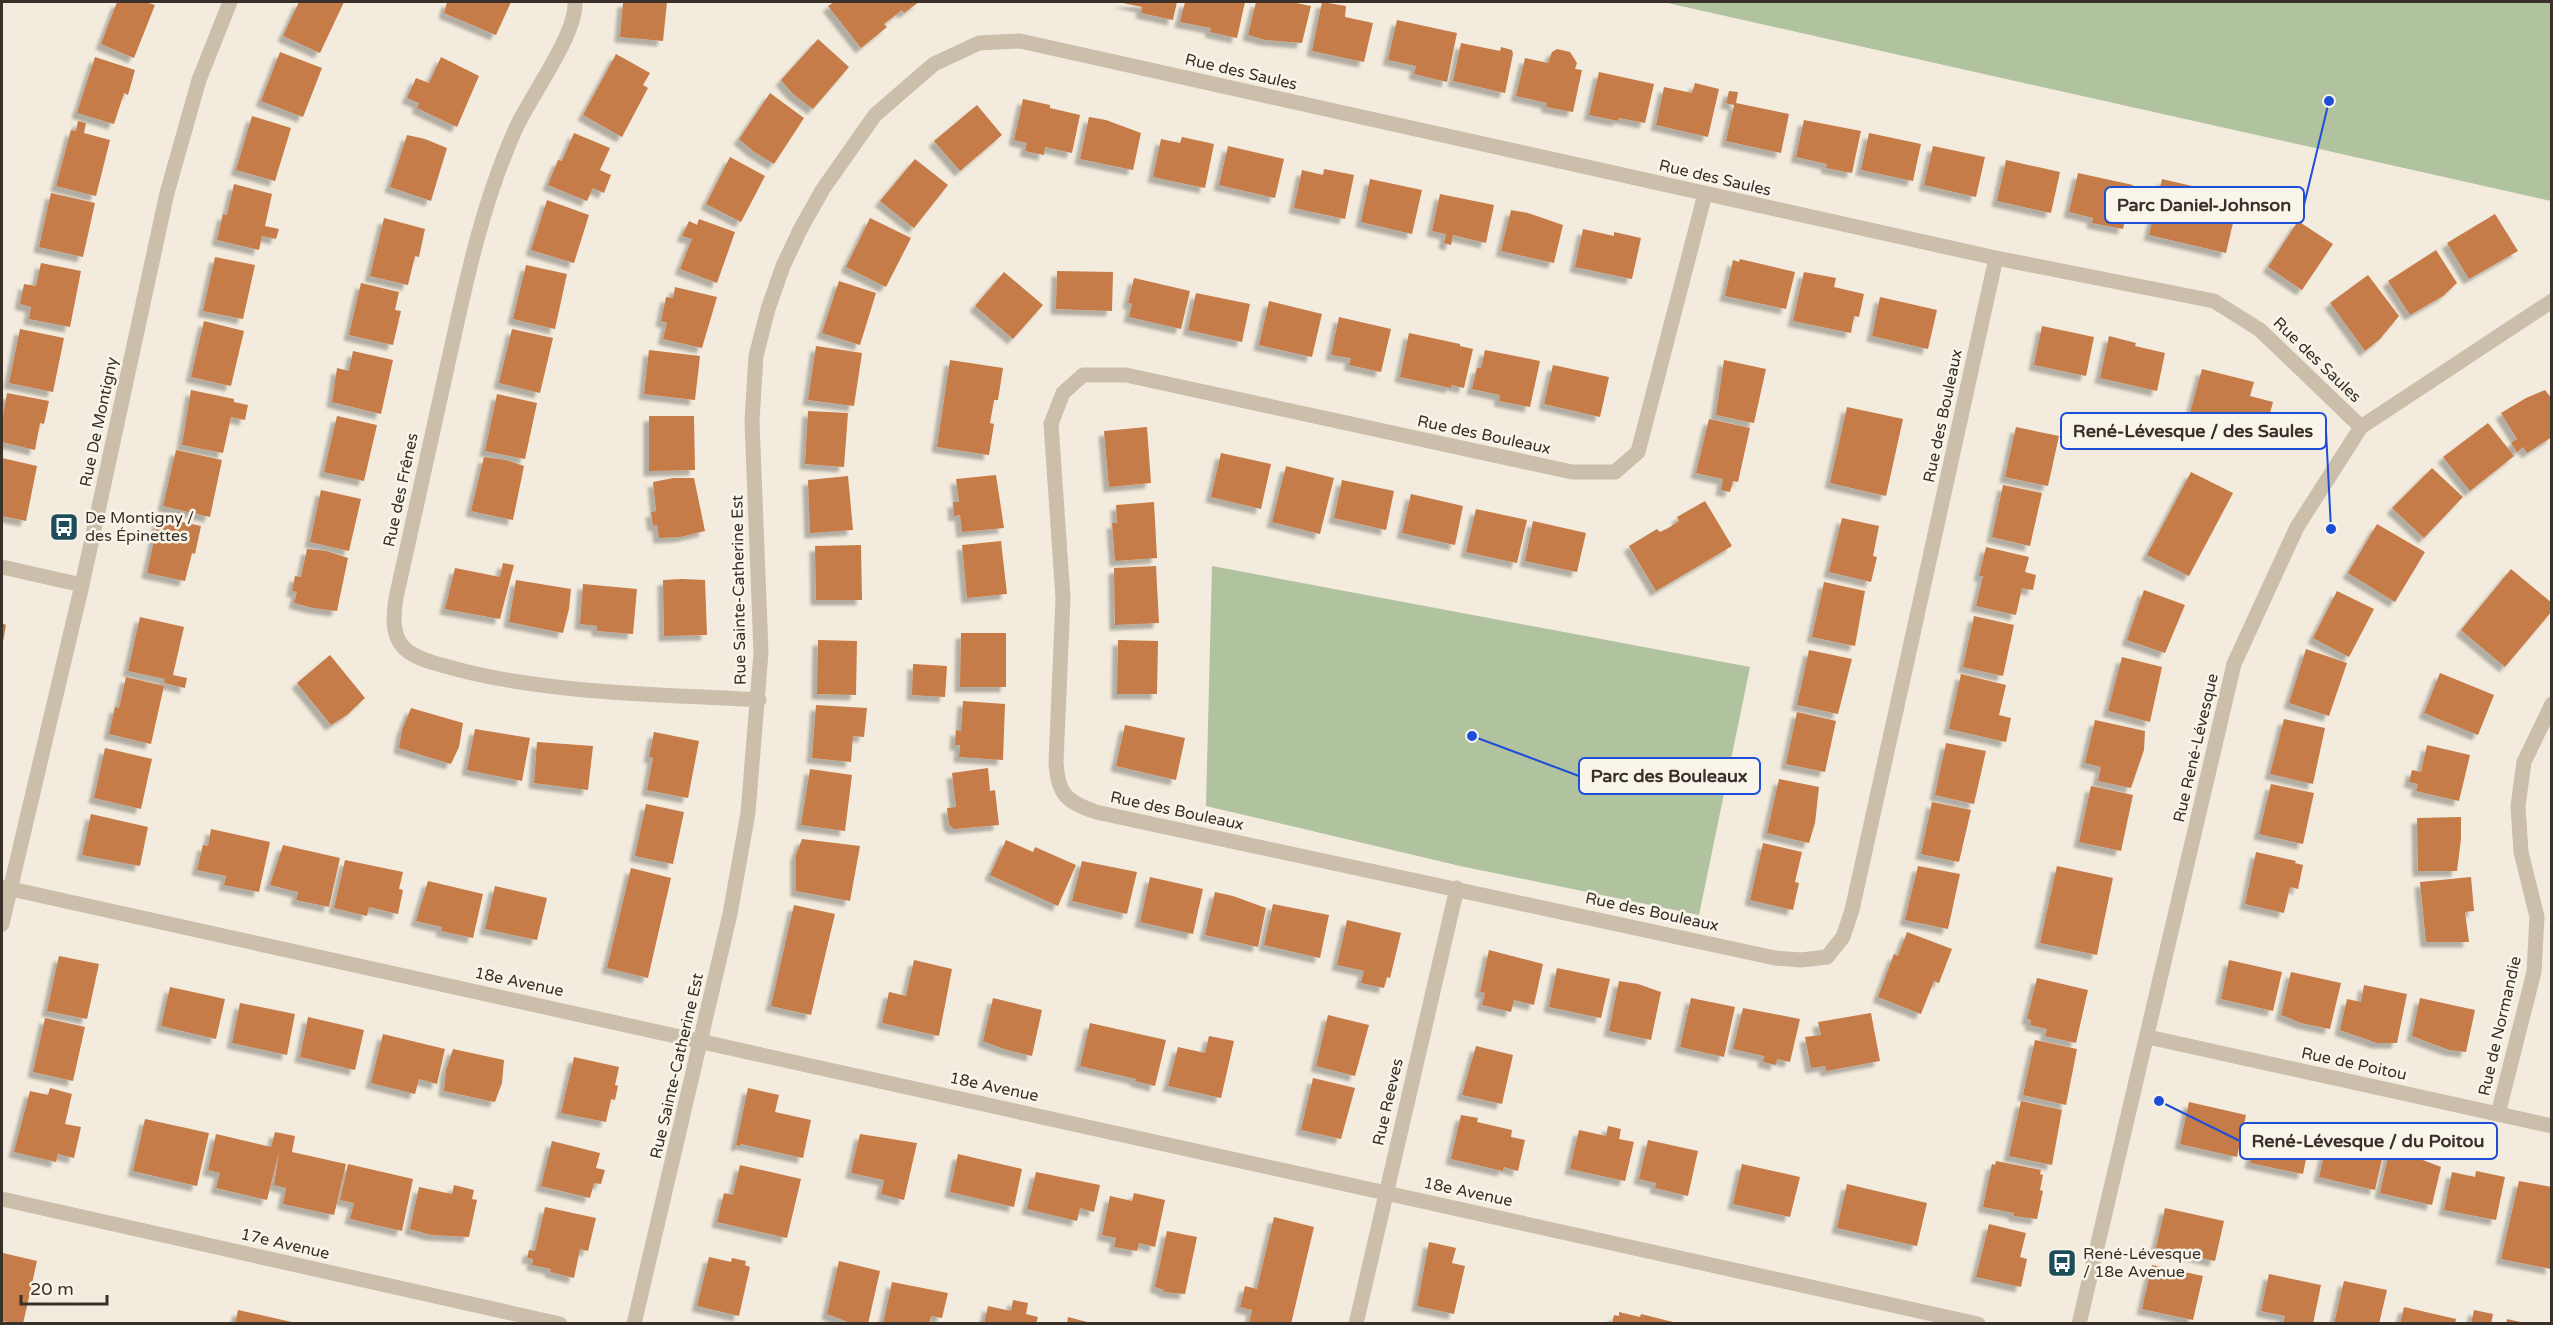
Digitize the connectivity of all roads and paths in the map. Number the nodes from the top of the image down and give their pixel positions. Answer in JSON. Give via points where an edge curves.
{"nodes":[{"id":1,"x":230,"y":2,"type":"edge"},
{"id":2,"x":575,"y":2,"type":"edge"},
{"id":3,"x":1020,"y":41,"type":"joint"},
{"id":4,"x":1705,"y":194,"type":"junction"},
{"id":5,"x":1996,"y":258,"type":"junction"},
{"id":6,"x":2552,"y":301,"type":"edge"},
{"id":7,"x":2361,"y":427,"type":"junction"},
{"id":8,"x":2,"y":567,"type":"edge"},
{"id":9,"x":82,"y":585,"type":"junction"},
{"id":10,"x":759,"y":700,"type":"junction"},
{"id":11,"x":2552,"y":704,"type":"edge"},
{"id":12,"x":6,"y":888,"type":"edge"},
{"id":13,"x":1457,"y":888,"type":"junction"},
{"id":14,"x":2,"y":924,"type":"edge"},
{"id":15,"x":2148,"y":1037,"type":"junction"},
{"id":16,"x":701,"y":1041,"type":"junction"},
{"id":17,"x":2498,"y":1114,"type":"junction"},
{"id":18,"x":2552,"y":1126,"type":"edge"},
{"id":19,"x":1386,"y":1192,"type":"junction"},
{"id":20,"x":2,"y":1199,"type":"edge"},
{"id":21,"x":561,"y":1323,"type":"edge"},
{"id":22,"x":634,"y":1323,"type":"edge"},
{"id":23,"x":1356,"y":1323,"type":"edge"},
{"id":24,"x":1978,"y":1323,"type":"edge"},
{"id":25,"x":2079,"y":1323,"type":"edge"}],
"edges":[{"from":1,"to":9,"type":"street","name":"Rue De Montigny","via":[[199,80],[167,193]]},
{"from":2,"to":10,"type":"street","name":"Rue des Frênes","via":[[570,31],[527,104],[502,159],[472,256],[396,598],[396,635],[408,652],[480,675],[549,686]]},
{"from":3,"to":4,"type":"street","name":"Rue des Saules"},
{"from":3,"to":10,"type":"street","name":"Rue Sainte-Catherine Est","via":[[979,43],[934,64],[875,115],[823,189],[783,266],[756,356],[752,421],[760,581]]},
{"from":4,"to":5,"type":"street","name":"Rue des Saules"},
{"from":4,"to":13,"type":"street","name":"Rue des Bouleaux","via":[[1638,453],[1615,472],[1572,472],[1126,375],[1083,375],[1063,393],[1051,424],[1063,598],[1056,763],[1063,794],[1096,812]]},
{"from":5,"to":7,"type":"street","name":"Rue des Saules","via":[[2214,301],[2260,330]]},
{"from":5,"to":13,"type":"street","name":"Rue des Bouleaux","via":[[1852,910],[1843,937],[1827,957],[1775,958]]},
{"from":6,"to":7,"type":"street","name":"Rue René-Lévesque"},
{"from":7,"to":15,"type":"street","name":"Rue René-Lévesque","via":[[2297,527],[2234,664]]},
{"from":8,"to":9,"type":"street"},
{"from":9,"to":12,"type":"street","name":"Rue De Montigny"},
{"from":10,"to":16,"type":"street","name":"Rue Sainte-Catherine Est","via":[[748,813]]},
{"from":11,"to":17,"type":"street","name":"Rue de Normandie","via":[[2524,762],[2518,806],[2521,852],[2537,917],[2534,972]]},
{"from":12,"to":14,"type":"street","name":"Rue De Montigny"},
{"from":12,"to":16,"type":"street","name":"18e Avenue"},
{"from":13,"to":19,"type":"street","name":"Rue Reeves"},
{"from":15,"to":17,"type":"street","name":"Rue de Poitou"},
{"from":15,"to":25,"type":"street","name":"Rue René-Lévesque"},
{"from":16,"to":19,"type":"street","name":"18e Avenue"},
{"from":16,"to":22,"type":"street","name":"Rue Sainte-Catherine Est"},
{"from":17,"to":18,"type":"street","name":"Rue de Poitou"},
{"from":19,"to":23,"type":"street","name":"Rue Reeves"},
{"from":19,"to":24,"type":"street","name":"18e Avenue"},
{"from":20,"to":21,"type":"street","name":"17e Avenue"}]}
